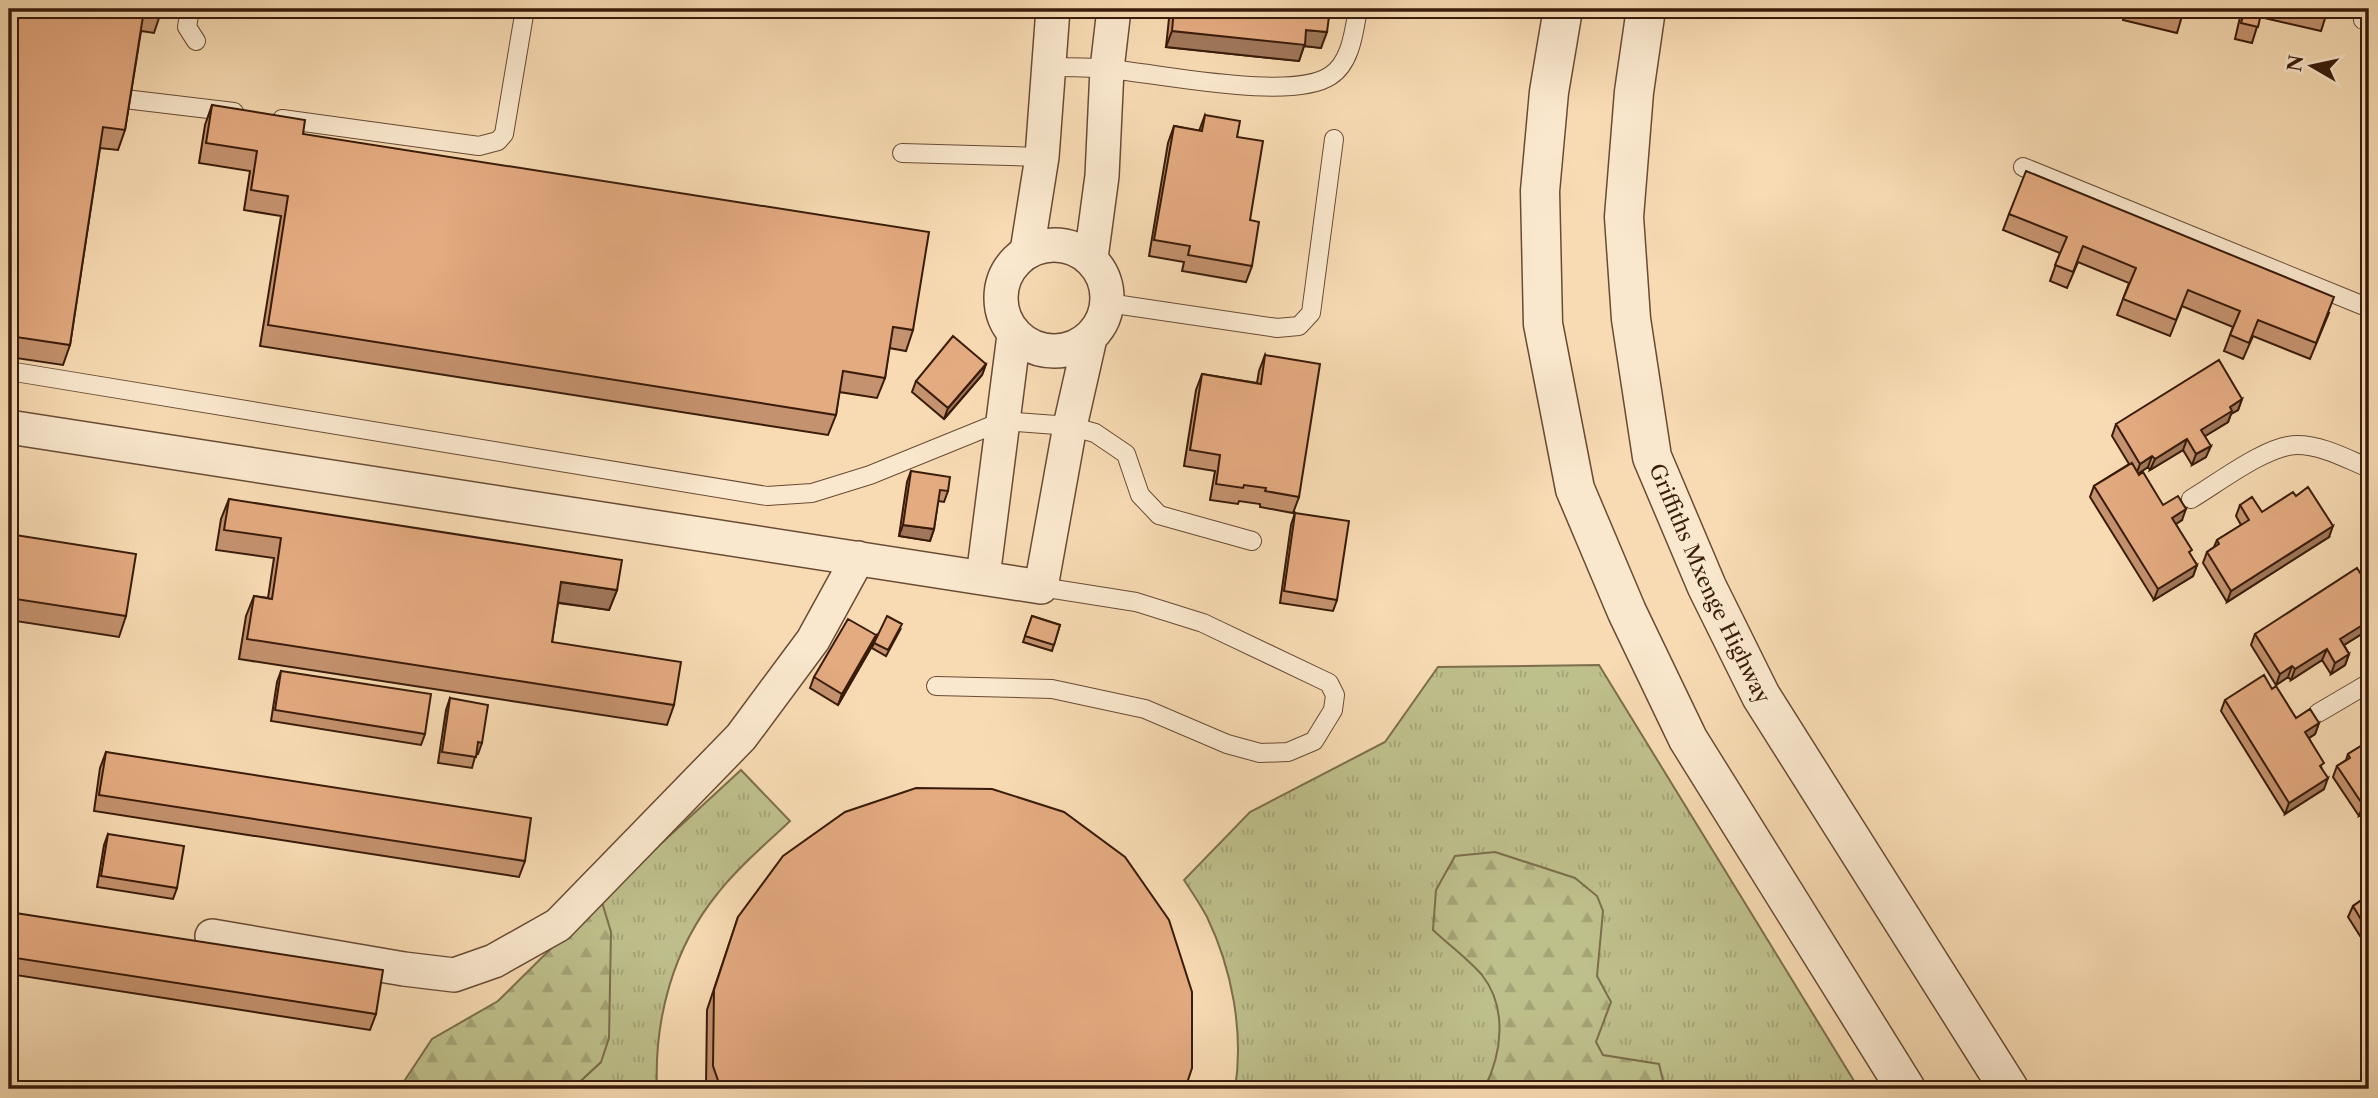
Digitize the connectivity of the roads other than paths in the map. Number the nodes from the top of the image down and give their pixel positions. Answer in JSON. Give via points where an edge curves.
{"nodes":[{"id":1,"x":190,"y":9,"type":"edge"},
{"id":2,"x":525,"y":9,"type":"edge"},
{"id":3,"x":1053,"y":9,"type":"edge"},
{"id":4,"x":1114,"y":9,"type":"edge"},
{"id":5,"x":1358,"y":9,"type":"edge"},
{"id":6,"x":1563,"y":9,"type":"edge"},
{"id":7,"x":1646,"y":9,"type":"edge"},
{"id":8,"x":196,"y":41,"type":"dead end"},
{"id":9,"x":1048,"y":67,"type":"junction"},
{"id":10,"x":1107,"y":69,"type":"junction"},
{"id":11,"x":93,"y":96,"type":"edge"},
{"id":12,"x":1334,"y":139,"type":"dead end"},
{"id":13,"x":902,"y":153,"type":"dead end"},
{"id":14,"x":1042,"y":157,"type":"junction"},
{"id":15,"x":2023,"y":167,"type":"dead end"},
{"id":16,"x":1027,"y":251,"type":"junction"},
{"id":17,"x":1091,"y":258,"type":"junction"},
{"id":18,"x":1108,"y":303,"type":"junction"},
{"id":19,"x":2369,"y":308,"type":"edge"},
{"id":20,"x":1014,"y":335,"type":"junction"},
{"id":21,"x":1090,"y":338,"type":"junction"},
{"id":22,"x":9,"y":371,"type":"edge"},
{"id":23,"x":1003,"y":421,"type":"junction"},
{"id":24,"x":1070,"y":426,"type":"junction"},
{"id":25,"x":9,"y":427,"type":"edge"},
{"id":26,"x":2369,"y":468,"type":"edge"},
{"id":27,"x":2191,"y":499,"type":"dead end"},
{"id":28,"x":1252,"y":541,"type":"dead end"},
{"id":29,"x":858,"y":558,"type":"junction"},
{"id":30,"x":984,"y":578,"type":"junction"},
{"id":31,"x":1041,"y":587,"type":"junction"},
{"id":32,"x":2369,"y":683,"type":"edge"},
{"id":33,"x":936,"y":685,"type":"dead end"},
{"id":34,"x":2318,"y":713,"type":"dead end"},
{"id":35,"x":212,"y":936,"type":"dead end"},
{"id":36,"x":1906,"y":1089,"type":"edge"},
{"id":37,"x":2009,"y":1089,"type":"edge"}],
"edges":[{"from":1,"to":8,"type":"lane","via":[[187,27]]},
{"from":2,"to":11,"type":"lane","via":[[504,134],[490,145]]},
{"from":3,"to":9,"type":"street"},
{"from":4,"to":10,"type":"street"},
{"from":5,"to":10,"type":"lane","via":[[1351,48],[1332,75],[1312,85],[1267,87]]},
{"from":6,"to":36,"type":"street","via":[[1540,191],[1543,324],[1576,489],[1626,612],[1688,739]]},
{"from":7,"to":37,"type":"street","name":"Griffiths Mxenge Highway","via":[[1624,217],[1631,318],[1652,457],[1707,587],[1761,695]]},
{"from":9,"to":10,"type":"lane"},
{"from":9,"to":14,"type":"street"},
{"from":10,"to":17,"type":"street","via":[[1102,176]]},
{"from":12,"to":18,"type":"lane","via":[[1311,313],[1299,326],[1277,328]]},
{"from":13,"to":14,"type":"lane"},
{"from":14,"to":16,"type":"street"},
{"from":15,"to":19,"type":"lane"},
{"from":16,"to":17,"type":"street","via":[[1049,244],[1071,246]]},
{"from":16,"to":20,"type":"street","via":[[1010,266],[1000,289],[1002,313]]},
{"from":17,"to":18,"type":"street","via":[[1105,278]]},
{"from":18,"to":21,"type":"street","via":[[1102,323]]},
{"from":20,"to":21,"type":"street","via":[[1038,350],[1065,351]]},
{"from":20,"to":23,"type":"street"},
{"from":21,"to":24,"type":"street"},
{"from":22,"to":23,"type":"lane","via":[[767,496],[811,493],[870,475]]},
{"from":23,"to":24,"type":"lane"},
{"from":23,"to":30,"type":"street"},
{"from":24,"to":28,"type":"lane","via":[[1095,433],[1126,454],[1140,495],[1159,515]]},
{"from":24,"to":31,"type":"street"},
{"from":25,"to":29,"type":"street"},
{"from":26,"to":27,"type":"lane","via":[[2321,449],[2277,447]]},
{"from":29,"to":30,"type":"street"},
{"from":29,"to":35,"type":"street","via":[[813,640],[741,737],[558,925],[494,961],[454,975]]},
{"from":30,"to":31,"type":"street"},
{"from":31,"to":33,"type":"lane","via":[[1136,602],[1203,623],[1329,683],[1335,695],[1332,710],[1314,741],[1288,752],[1260,752],[1227,744],[1145,709],[1092,698],[1052,690]]},
{"from":32,"to":34,"type":"lane"}]}
